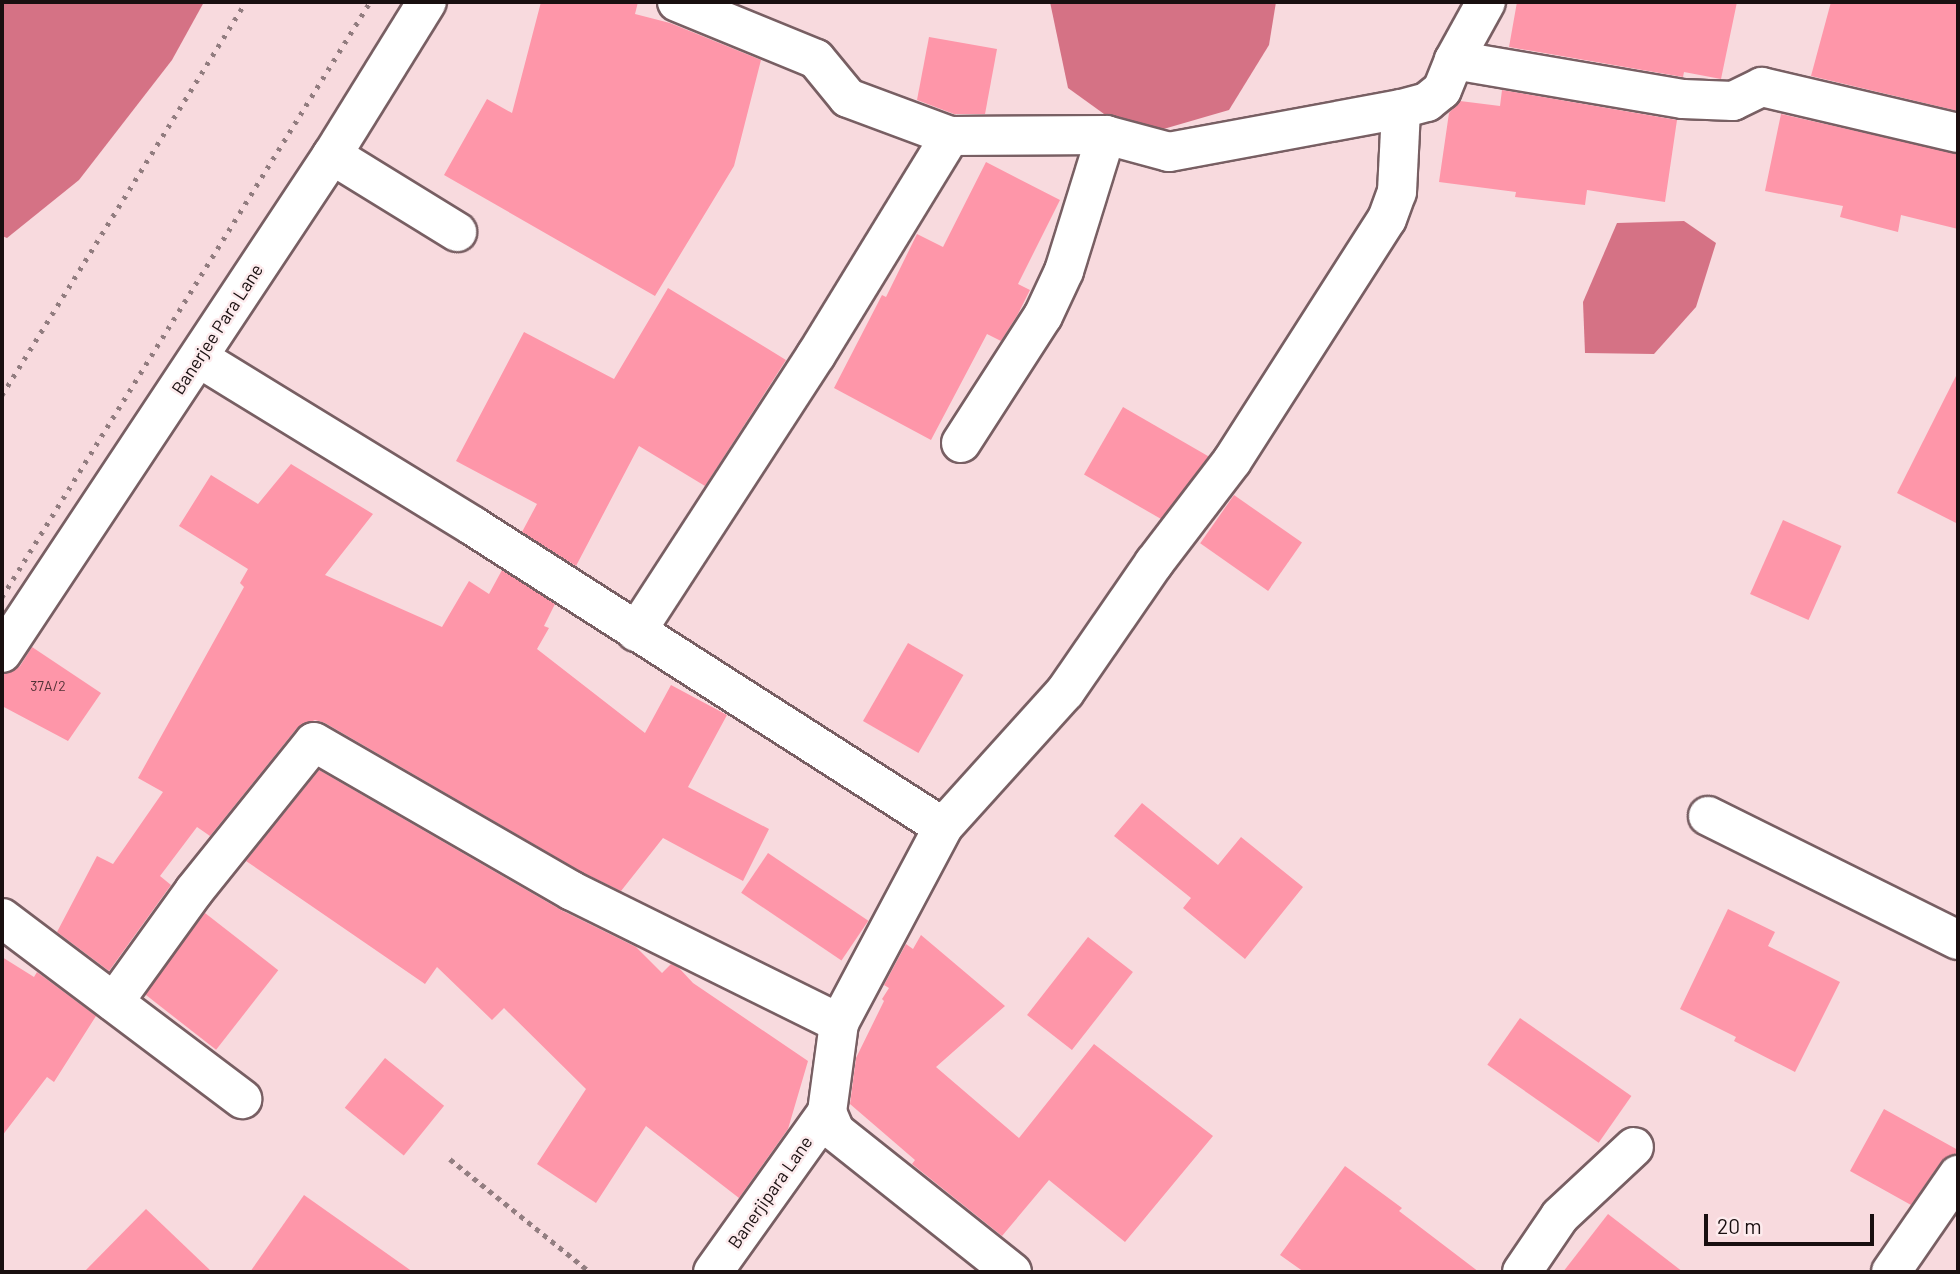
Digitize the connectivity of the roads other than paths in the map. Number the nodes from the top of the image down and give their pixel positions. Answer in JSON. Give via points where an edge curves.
{"nodes":[{"id":1,"x":427,"y":2,"type":"edge"},
{"id":2,"x":677,"y":2,"type":"edge"},
{"id":3,"x":1486,"y":2,"type":"edge"},
{"id":4,"x":1454,"y":60,"type":"junction"},
{"id":5,"x":1401,"y":109,"type":"junction"},
{"id":6,"x":1958,"y":133,"type":"edge"},
{"id":7,"x":1106,"y":135,"type":"junction"},
{"id":8,"x":950,"y":136,"type":"junction"},
{"id":9,"x":332,"y":155,"type":"junction"},
{"id":10,"x":457,"y":232,"type":"dead end"},
{"id":11,"x":199,"y":358,"type":"junction"},
{"id":12,"x":961,"y":443,"type":"dead end"},
{"id":13,"x":636,"y":632,"type":"junction"},
{"id":14,"x":2,"y":653,"type":"edge"},
{"id":15,"x":1708,"y":816,"type":"dead end"},
{"id":16,"x":943,"y":827,"type":"junction"},
{"id":17,"x":2,"y":918,"type":"edge"},
{"id":18,"x":1958,"y":940,"type":"edge"},
{"id":19,"x":114,"y":1002,"type":"junction"},
{"id":20,"x":839,"y":1023,"type":"junction"},
{"id":21,"x":242,"y":1099,"type":"dead end"},
{"id":22,"x":827,"y":1112,"type":"junction"},
{"id":23,"x":1634,"y":1147,"type":"dead end"},
{"id":24,"x":1958,"y":1175,"type":"edge"},
{"id":25,"x":713,"y":1272,"type":"edge"},
{"id":26,"x":1012,"y":1272,"type":"edge"},
{"id":27,"x":1522,"y":1272,"type":"edge"},
{"id":28,"x":1891,"y":1272,"type":"edge"}],
"edges":[{"from":1,"to":9,"type":"street","name":"Banerjee Para Lane"},
{"from":2,"to":8,"type":"street","via":[[816,60],[848,98]]},
{"from":3,"to":4,"type":"street"},
{"from":4,"to":5,"type":"street","via":[[1442,90],[1427,102]]},
{"from":4,"to":6,"type":"street","via":[[1683,99],[1733,101],[1762,87]]},
{"from":5,"to":7,"type":"street","via":[[1169,152]]},
{"from":5,"to":16,"type":"street","via":[[1397,192],[1387,219],[1233,461],[1154,563],[1065,692]]},
{"from":7,"to":8,"type":"street"},
{"from":7,"to":12,"type":"street","via":[[1049,305]]},
{"from":8,"to":13,"type":"street","via":[[816,355]]},
{"from":9,"to":10,"type":"street"},
{"from":9,"to":11,"type":"street","name":"Banerjee Para Lane"},
{"from":11,"to":13,"type":"street"},
{"from":11,"to":14,"type":"street","name":"Banerjee Para Lane"},
{"from":13,"to":16,"type":"street"},
{"from":15,"to":18,"type":"street"},
{"from":16,"to":20,"type":"street"},
{"from":17,"to":19,"type":"street"},
{"from":19,"to":20,"type":"street","via":[[194,891],[314,742],[572,891]]},
{"from":19,"to":21,"type":"street"},
{"from":20,"to":22,"type":"street"},
{"from":22,"to":25,"type":"street","name":"Banerjipara Lane"},
{"from":22,"to":26,"type":"street","via":[[835,1131]]},
{"from":23,"to":27,"type":"street","via":[[1560,1216]]},
{"from":24,"to":28,"type":"street"}]}
